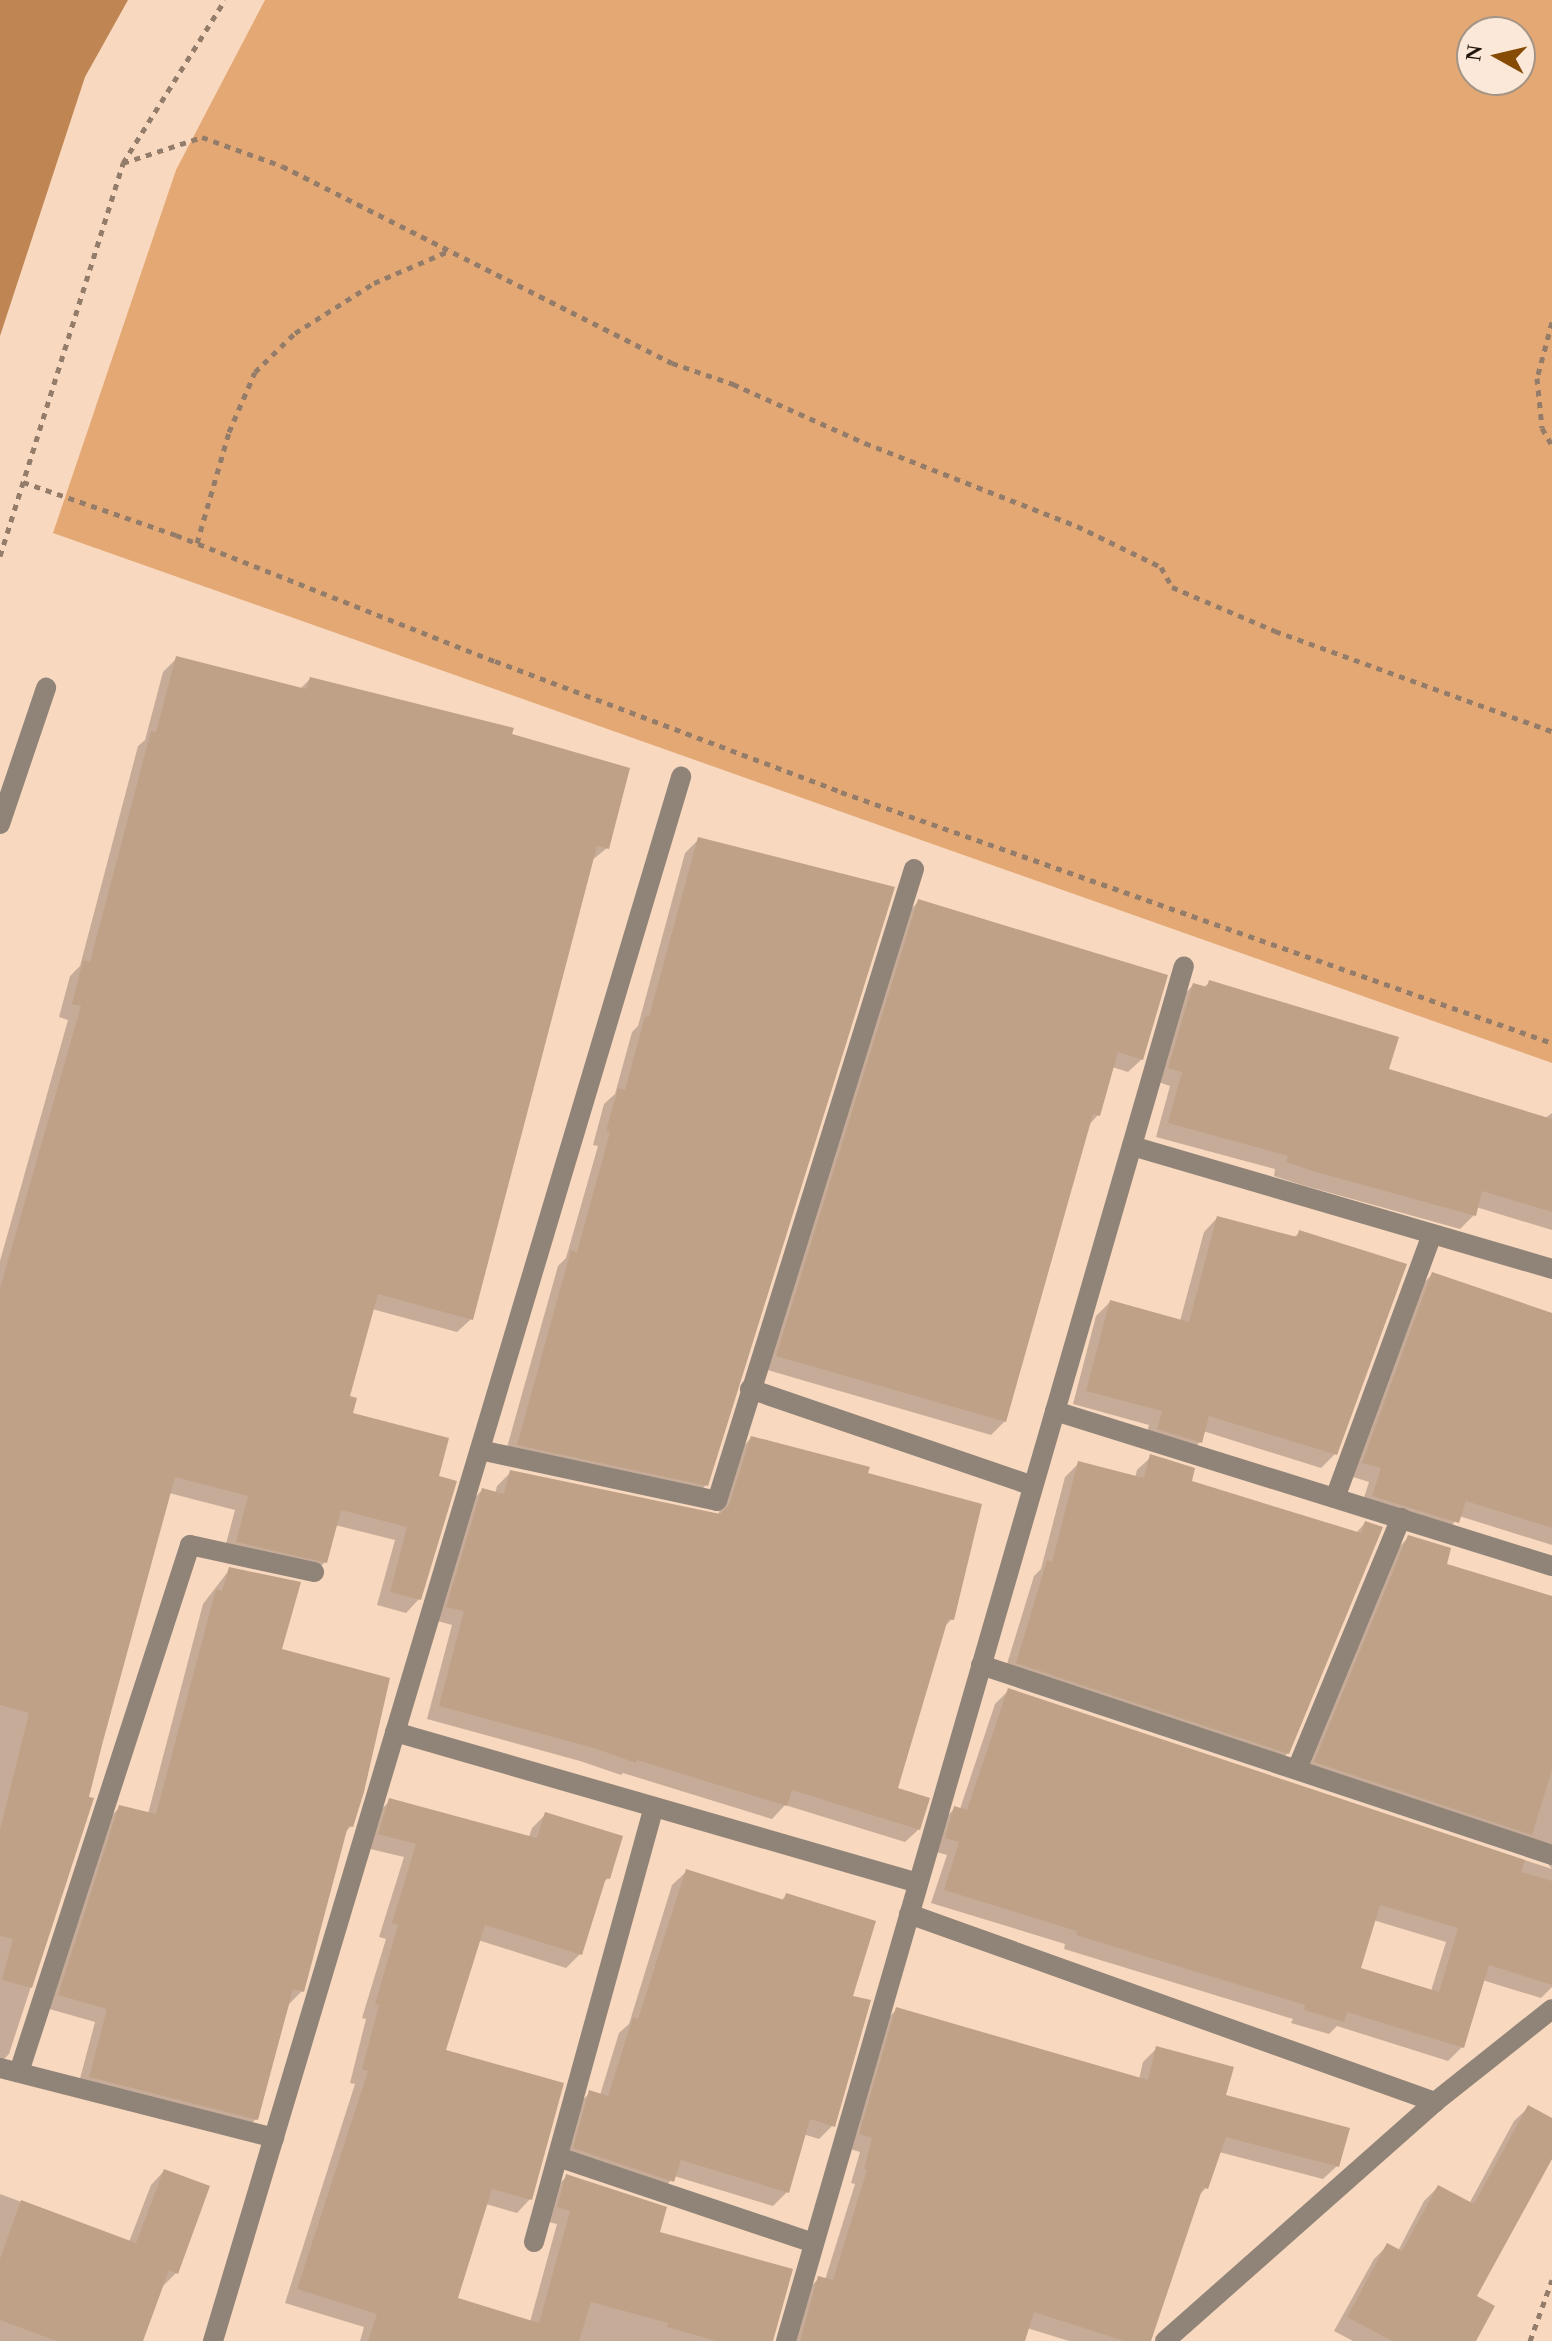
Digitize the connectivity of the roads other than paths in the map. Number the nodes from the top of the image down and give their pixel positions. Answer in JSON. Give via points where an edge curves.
{"nodes":[{"id":1,"x":46,"y":688,"type":"dead end"},
{"id":2,"x":681,"y":777,"type":"dead end"},
{"id":3,"x":0,"y":824,"type":"edge"},
{"id":4,"x":914,"y":869,"type":"dead end"},
{"id":5,"x":1184,"y":966,"type":"dead end"},
{"id":6,"x":1132,"y":1146,"type":"junction"},
{"id":7,"x":1432,"y":1234,"type":"junction"},
{"id":8,"x":1552,"y":1269,"type":"edge"},
{"id":9,"x":750,"y":1389,"type":"junction"},
{"id":10,"x":1055,"y":1411,"type":"junction"},
{"id":11,"x":480,"y":1450,"type":"junction"},
{"id":12,"x":1033,"y":1486,"type":"junction"},
{"id":13,"x":1335,"y":1498,"type":"junction"},
{"id":14,"x":1401,"y":1518,"type":"junction"},
{"id":15,"x":1552,"y":1566,"type":"edge"},
{"id":16,"x":314,"y":1572,"type":"dead end"},
{"id":17,"x":981,"y":1665,"type":"junction"},
{"id":18,"x":395,"y":1732,"type":"junction"},
{"id":19,"x":1297,"y":1769,"type":"junction"},
{"id":20,"x":654,"y":1807,"type":"junction"},
{"id":21,"x":1552,"y":1855,"type":"edge"},
{"id":22,"x":918,"y":1883,"type":"junction"},
{"id":23,"x":909,"y":1914,"type":"junction"},
{"id":24,"x":1552,"y":2009,"type":"edge"},
{"id":25,"x":9,"y":2070,"type":"edge"},
{"id":26,"x":1435,"y":2102,"type":"junction"},
{"id":27,"x":274,"y":2138,"type":"junction"},
{"id":28,"x":558,"y":2157,"type":"junction"},
{"id":29,"x":534,"y":2242,"type":"dead end"},
{"id":30,"x":814,"y":2243,"type":"junction"},
{"id":31,"x":213,"y":2341,"type":"edge"},
{"id":32,"x":786,"y":2341,"type":"edge"},
{"id":33,"x":1165,"y":2341,"type":"edge"}],
"edges":[{"from":1,"to":3,"type":"lane"},
{"from":2,"to":11,"type":"lane"},
{"from":4,"to":9,"type":"lane"},
{"from":5,"to":6,"type":"lane"},
{"from":6,"to":7,"type":"lane"},
{"from":6,"to":10,"type":"lane"},
{"from":7,"to":8,"type":"lane"},
{"from":7,"to":13,"type":"lane"},
{"from":9,"to":11,"type":"lane","via":[[717,1501]]},
{"from":9,"to":12,"type":"lane"},
{"from":10,"to":12,"type":"lane"},
{"from":10,"to":13,"type":"lane"},
{"from":11,"to":18,"type":"lane"},
{"from":12,"to":17,"type":"lane"},
{"from":13,"to":14,"type":"lane"},
{"from":14,"to":15,"type":"lane"},
{"from":14,"to":19,"type":"lane"},
{"from":16,"to":25,"type":"lane","via":[[190,1545]]},
{"from":17,"to":19,"type":"lane"},
{"from":17,"to":22,"type":"lane"},
{"from":18,"to":20,"type":"lane"},
{"from":18,"to":27,"type":"lane"},
{"from":19,"to":21,"type":"lane"},
{"from":20,"to":22,"type":"lane"},
{"from":20,"to":28,"type":"lane"},
{"from":22,"to":23,"type":"lane"},
{"from":23,"to":26,"type":"lane"},
{"from":23,"to":30,"type":"lane"},
{"from":24,"to":26,"type":"lane"},
{"from":25,"to":27,"type":"lane"},
{"from":26,"to":33,"type":"lane"},
{"from":27,"to":31,"type":"lane"},
{"from":28,"to":29,"type":"lane"},
{"from":28,"to":30,"type":"lane"},
{"from":30,"to":32,"type":"lane"}]}
